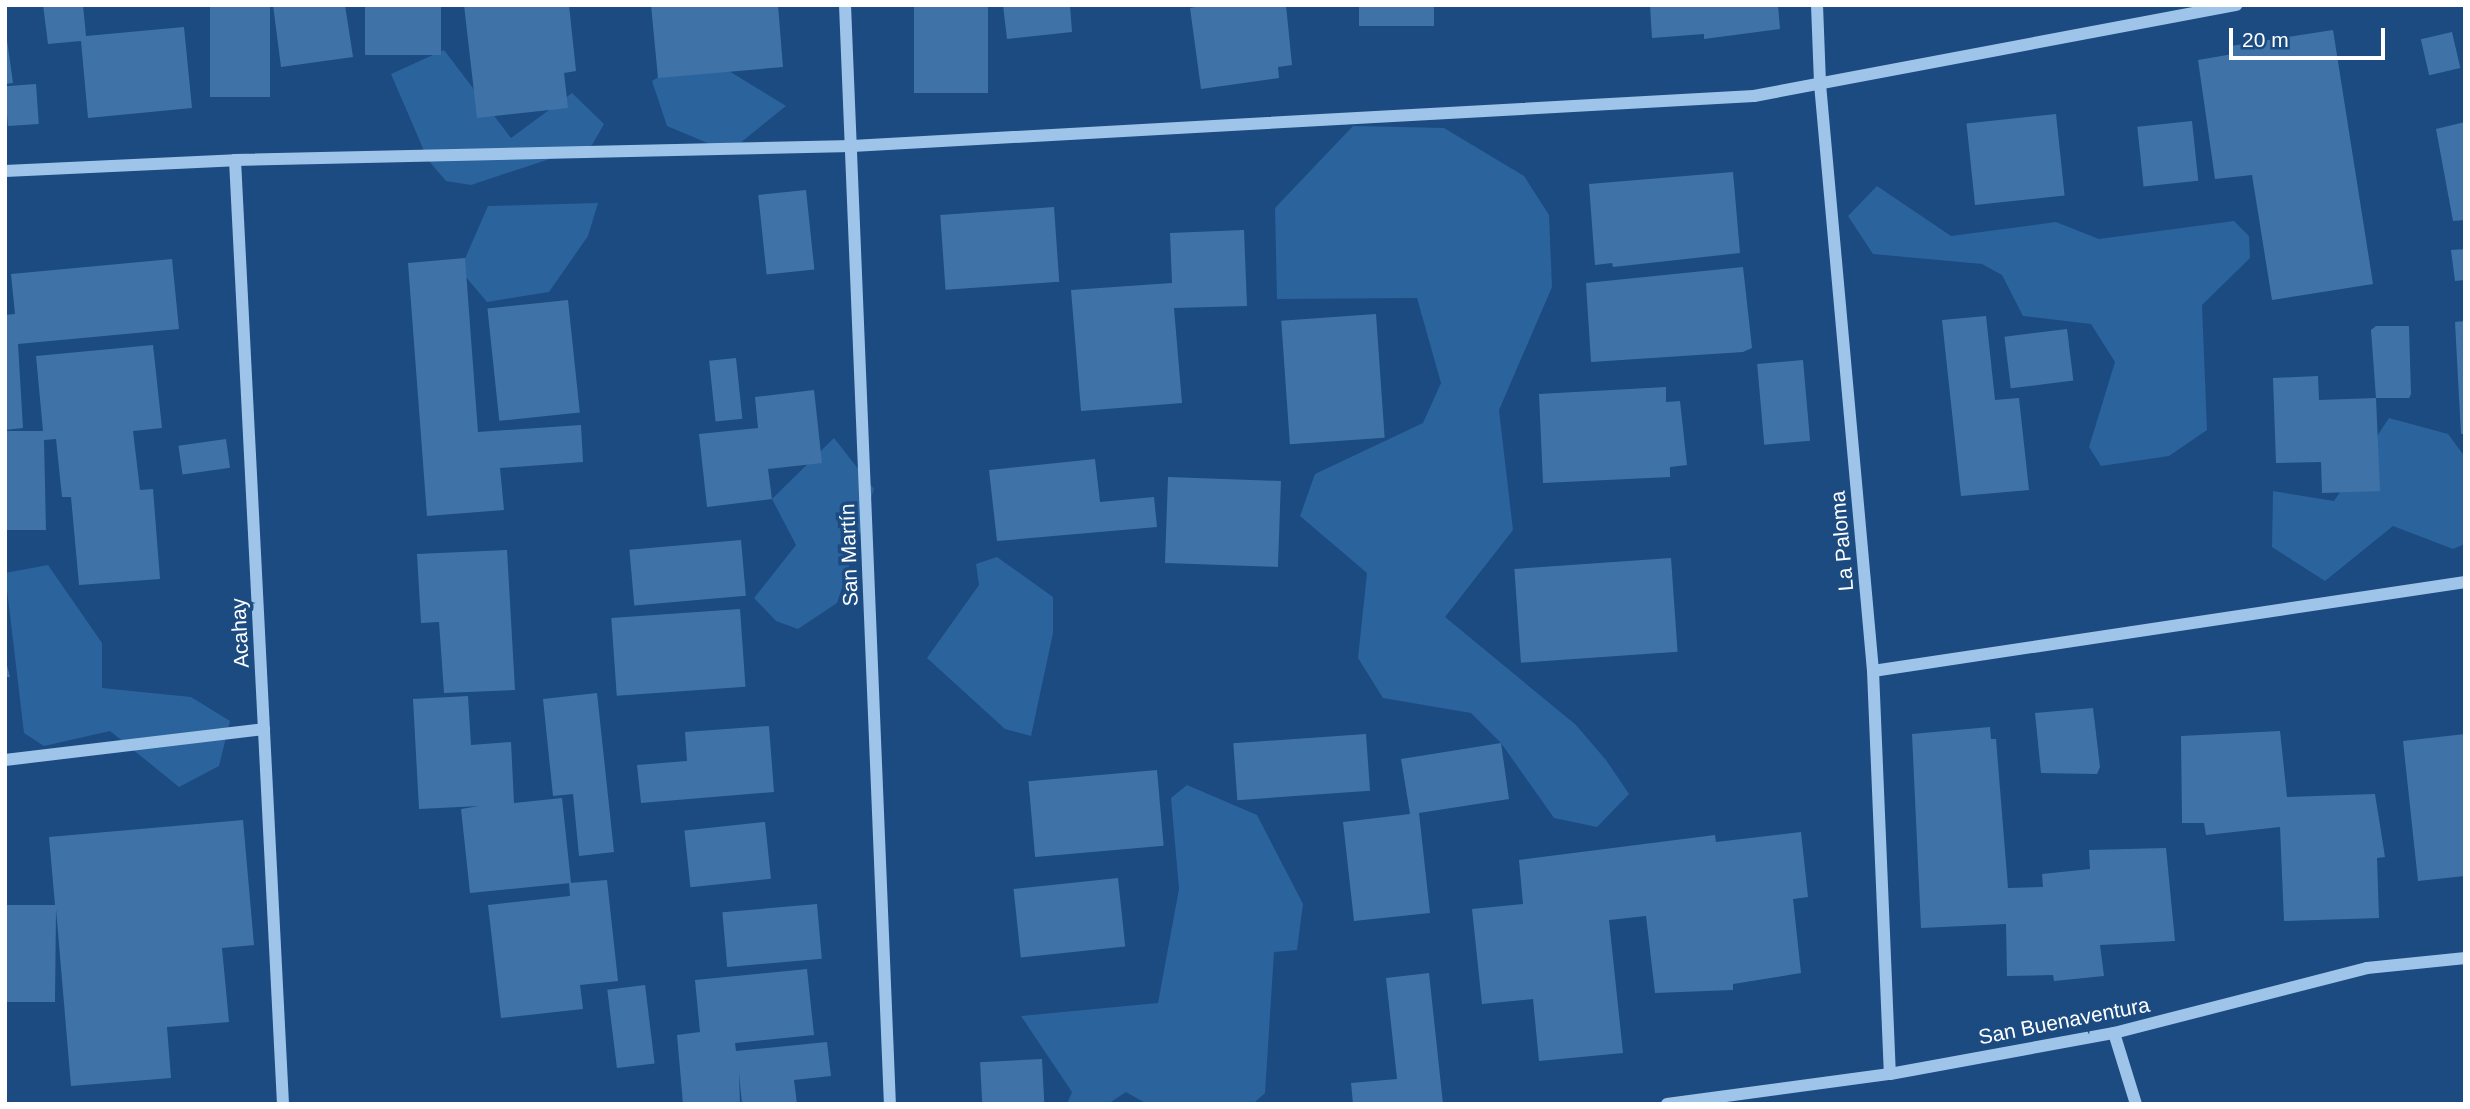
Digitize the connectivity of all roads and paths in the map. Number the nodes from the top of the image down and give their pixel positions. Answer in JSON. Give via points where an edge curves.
{"nodes":[{"id":1,"x":845,"y":5,"type":"edge"},
{"id":2,"x":1817,"y":5,"type":"edge"},
{"id":3,"x":2238,"y":5,"type":"edge"},
{"id":4,"x":1820,"y":84,"type":"junction"},
{"id":5,"x":852,"y":146,"type":"junction"},
{"id":6,"x":235,"y":160,"type":"junction"},
{"id":7,"x":5,"y":171,"type":"edge"},
{"id":8,"x":2465,"y":582,"type":"edge"},
{"id":9,"x":1873,"y":671,"type":"junction"},
{"id":10,"x":264,"y":729,"type":"junction"},
{"id":11,"x":5,"y":760,"type":"edge"},
{"id":12,"x":2465,"y":958,"type":"edge"},
{"id":13,"x":2114,"y":1033,"type":"junction"},
{"id":14,"x":1890,"y":1074,"type":"junction"},
{"id":15,"x":284,"y":1104,"type":"edge"},
{"id":16,"x":890,"y":1104,"type":"edge"},
{"id":17,"x":1667,"y":1104,"type":"edge"},
{"id":18,"x":2136,"y":1104,"type":"edge"}],
"edges":[{"from":1,"to":5,"type":"street","name":"San Martín"},
{"from":2,"to":4,"type":"street","name":"La Paloma"},
{"from":3,"to":4,"type":"street"},
{"from":4,"to":5,"type":"street","via":[[1754,96]]},
{"from":4,"to":9,"type":"street","name":"La Paloma"},
{"from":5,"to":6,"type":"street"},
{"from":5,"to":16,"type":"street","name":"San Martín"},
{"from":6,"to":7,"type":"street"},
{"from":6,"to":10,"type":"street","name":"Acahay"},
{"from":8,"to":9,"type":"street"},
{"from":9,"to":14,"type":"street","name":"La Paloma"},
{"from":10,"to":11,"type":"street"},
{"from":10,"to":15,"type":"street","name":"Acahay"},
{"from":12,"to":13,"type":"street","name":"San Buenaventura","via":[[2367,968]]},
{"from":13,"to":14,"type":"street","name":"San Buenaventura"},
{"from":13,"to":18,"type":"street"},
{"from":14,"to":17,"type":"street","name":"San Buenaventura"}]}
